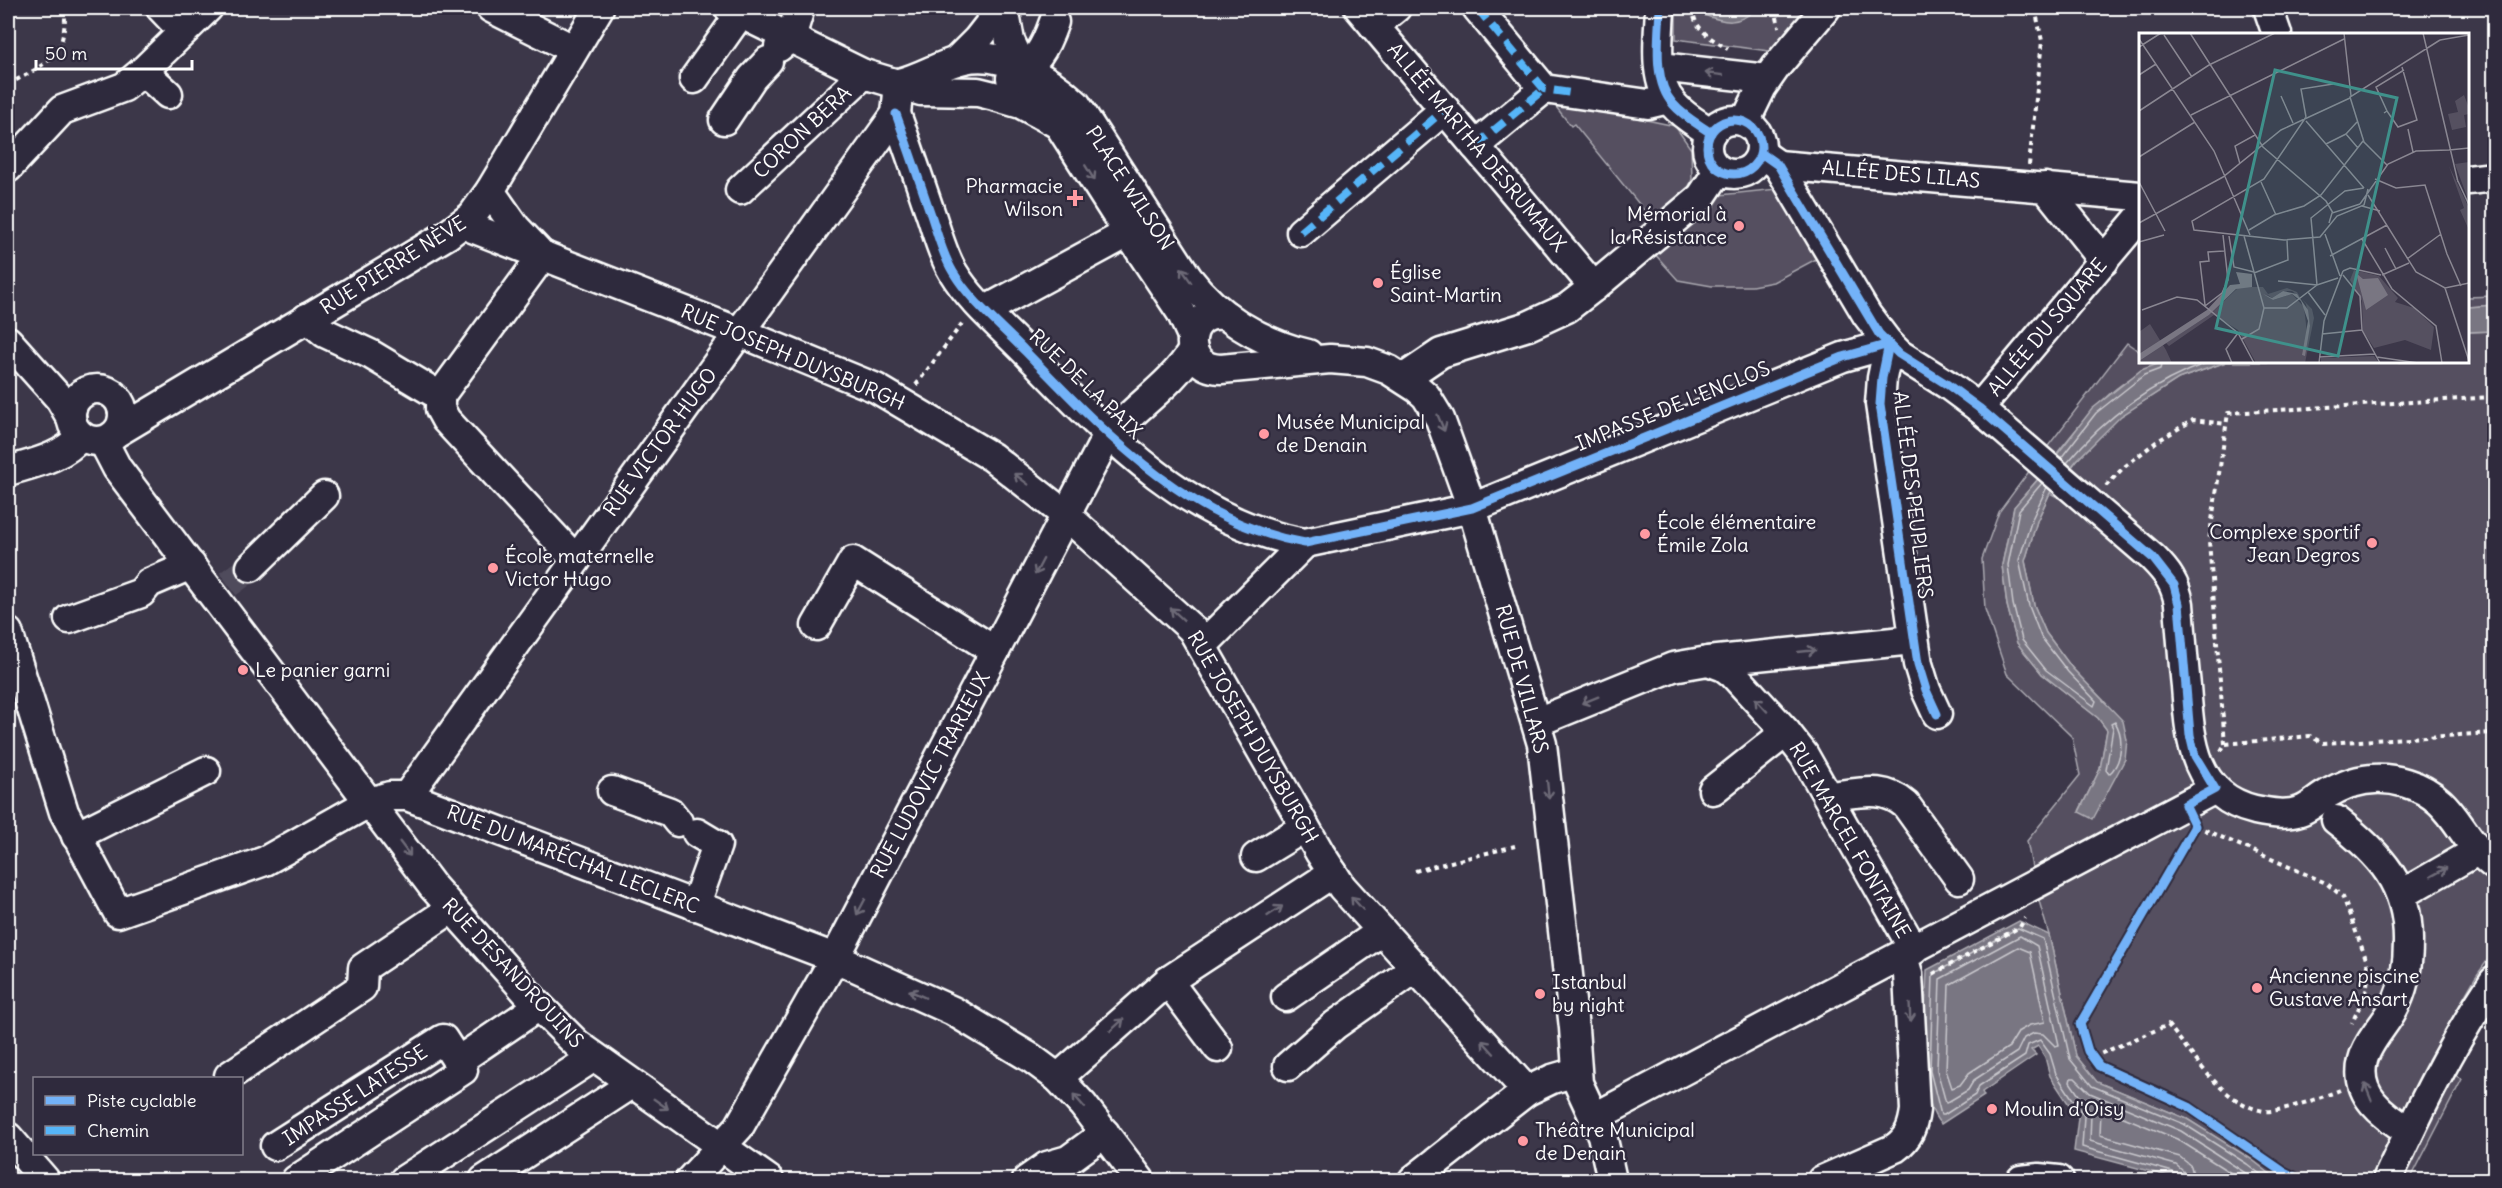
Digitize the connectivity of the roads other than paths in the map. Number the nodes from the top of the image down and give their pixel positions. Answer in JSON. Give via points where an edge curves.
{"nodes":[{"id":1,"x":161,"y":8,"type":"edge"},
{"id":2,"x":208,"y":8,"type":"edge"},
{"id":3,"x":491,"y":8,"type":"edge"},
{"id":4,"x":599,"y":8,"type":"edge"},
{"id":5,"x":800,"y":8,"type":"edge"},
{"id":6,"x":1003,"y":8,"type":"edge"},
{"id":7,"x":1396,"y":8,"type":"edge"},
{"id":8,"x":1477,"y":8,"type":"edge"},
{"id":9,"x":1660,"y":8,"type":"edge"},
{"id":10,"x":1826,"y":8,"type":"edge"},
{"id":11,"x":2268,"y":8,"type":"edge"},
{"id":12,"x":734,"y":10,"type":"edge"},
{"id":13,"x":1055,"y":15,"type":"edge"},
{"id":14,"x":1366,"y":17,"type":"edge"},
{"id":15,"x":183,"y":31,"type":"junction"},
{"id":16,"x":2277,"y":33,"type":"edge"},
{"id":17,"x":779,"y":48,"type":"junction"},
{"id":18,"x":573,"y":49,"type":"junction"},
{"id":19,"x":956,"y":61,"type":"junction"},
{"id":20,"x":1660,"y":67,"type":"junction"},
{"id":21,"x":1024,"y":70,"type":"junction"},
{"id":22,"x":143,"y":71,"type":"junction"},
{"id":23,"x":864,"y":74,"type":"junction"},
{"id":24,"x":694,"y":79,"type":"dead end"},
{"id":25,"x":1767,"y":79,"type":"junction"},
{"id":26,"x":899,"y":83,"type":"junction"},
{"id":27,"x":1544,"y":89,"type":"junction"},
{"id":28,"x":978,"y":92,"type":"junction"},
{"id":29,"x":168,"y":94,"type":"dead end"},
{"id":30,"x":1669,"y":99,"type":"junction"},
{"id":31,"x":1444,"y":109,"type":"junction"},
{"id":32,"x":896,"y":114,"type":"junction"},
{"id":33,"x":1067,"y":114,"type":"junction"},
{"id":34,"x":724,"y":120,"type":"dead end"},
{"id":35,"x":1745,"y":122,"type":"junction"},
{"id":36,"x":1711,"y":133,"type":"junction"},
{"id":37,"x":1475,"y":146,"type":"junction"},
{"id":38,"x":1770,"y":159,"type":"junction"},
{"id":39,"x":8,"y":168,"type":"edge"},
{"id":40,"x":1719,"y":170,"type":"junction"},
{"id":41,"x":2494,"y":177,"type":"edge"},
{"id":42,"x":2469,"y":180,"type":"edge"},
{"id":43,"x":2036,"y":186,"type":"junction"},
{"id":44,"x":740,"y":190,"type":"dead end"},
{"id":45,"x":490,"y":191,"type":"junction"},
{"id":46,"x":2139,"y":196,"type":"edge"},
{"id":47,"x":2139,"y":218,"type":"edge"},
{"id":48,"x":462,"y":224,"type":"junction"},
{"id":49,"x":1301,"y":232,"type":"dead end"},
{"id":50,"x":1128,"y":233,"type":"junction"},
{"id":51,"x":543,"y":255,"type":"junction"},
{"id":52,"x":2104,"y":261,"type":"junction"},
{"id":53,"x":1594,"y":287,"type":"junction"},
{"id":54,"x":982,"y":306,"type":"junction"},
{"id":55,"x":307,"y":318,"type":"junction"},
{"id":56,"x":1234,"y":321,"type":"junction"},
{"id":57,"x":739,"y":332,"type":"junction"},
{"id":58,"x":1889,"y":344,"type":"junction"},
{"id":59,"x":17,"y":350,"type":"edge"},
{"id":60,"x":1206,"y":355,"type":"junction"},
{"id":61,"x":1330,"y":359,"type":"junction"},
{"id":62,"x":1404,"y":378,"type":"junction"},
{"id":63,"x":197,"y":383,"type":"junction"},
{"id":64,"x":104,"y":393,"type":"junction"},
{"id":65,"x":440,"y":396,"type":"junction"},
{"id":66,"x":1979,"y":408,"type":"junction"},
{"id":67,"x":94,"y":432,"type":"junction"},
{"id":68,"x":1109,"y":436,"type":"junction"},
{"id":69,"x":8,"y":471,"type":"edge"},
{"id":70,"x":324,"y":496,"type":"dead end"},
{"id":71,"x":1472,"y":508,"type":"junction"},
{"id":72,"x":1067,"y":516,"type":"junction"},
{"id":73,"x":1305,"y":543,"type":"junction"},
{"id":74,"x":576,"y":560,"type":"junction"},
{"id":75,"x":191,"y":565,"type":"junction"},
{"id":76,"x":251,"y":567,"type":"tunnel mouth"},
{"id":77,"x":69,"y":619,"type":"dead end"},
{"id":78,"x":816,"y":626,"type":"dead end"},
{"id":79,"x":8,"y":632,"type":"edge"},
{"id":80,"x":1913,"y":640,"type":"junction"},
{"id":81,"x":1203,"y":645,"type":"junction"},
{"id":82,"x":995,"y":651,"type":"junction"},
{"id":83,"x":1707,"y":662,"type":"junction"},
{"id":84,"x":1937,"y":714,"type":"dead end"},
{"id":85,"x":1537,"y":722,"type":"junction"},
{"id":86,"x":1786,"y":732,"type":"junction"},
{"id":87,"x":206,"y":771,"type":"dead end"},
{"id":88,"x":2210,"y":781,"type":"junction"},
{"id":89,"x":1713,"y":790,"type":"dead end"},
{"id":90,"x":612,"y":791,"type":"dead end"},
{"id":91,"x":406,"y":796,"type":"junction"},
{"id":92,"x":1829,"y":796,"type":"junction"},
{"id":93,"x":370,"y":802,"type":"junction"},
{"id":94,"x":2336,"y":820,"type":"dead end"},
{"id":95,"x":1305,"y":826,"type":"junction"},
{"id":96,"x":76,"y":836,"type":"junction"},
{"id":97,"x":1256,"y":857,"type":"dead end"},
{"id":98,"x":2486,"y":858,"type":"edge"},
{"id":99,"x":1333,"y":873,"type":"junction"},
{"id":100,"x":1959,"y":879,"type":"dead end"},
{"id":101,"x":2402,"y":894,"type":"junction"},
{"id":102,"x":695,"y":906,"type":"junction"},
{"id":103,"x":451,"y":909,"type":"junction"},
{"id":104,"x":1382,"y":931,"type":"junction"},
{"id":105,"x":1908,"y":953,"type":"junction"},
{"id":106,"x":835,"y":958,"type":"junction"},
{"id":107,"x":1416,"y":968,"type":"junction"},
{"id":108,"x":1168,"y":981,"type":"junction"},
{"id":109,"x":2494,"y":981,"type":"edge"},
{"id":110,"x":1286,"y":997,"type":"dead end"},
{"id":111,"x":538,"y":1006,"type":"junction"},
{"id":112,"x":1218,"y":1048,"type":"dead end"},
{"id":113,"x":594,"y":1057,"type":"junction"},
{"id":114,"x":458,"y":1061,"type":"junction"},
{"id":115,"x":1288,"y":1066,"type":"dead end"},
{"id":116,"x":1576,"y":1072,"type":"junction"},
{"id":117,"x":229,"y":1076,"type":"dead end"},
{"id":118,"x":1058,"y":1078,"type":"junction"},
{"id":119,"x":632,"y":1084,"type":"junction"},
{"id":120,"x":1527,"y":1091,"type":"junction"},
{"id":121,"x":1595,"y":1117,"type":"junction"},
{"id":122,"x":2409,"y":1131,"type":"junction"},
{"id":123,"x":1105,"y":1134,"type":"junction"},
{"id":124,"x":8,"y":1137,"type":"edge"},
{"id":125,"x":275,"y":1146,"type":"dead end"},
{"id":126,"x":723,"y":1147,"type":"junction"},
{"id":127,"x":45,"y":1180,"type":"edge"},
{"id":128,"x":296,"y":1180,"type":"edge"},
{"id":129,"x":404,"y":1180,"type":"edge"},
{"id":130,"x":484,"y":1180,"type":"edge"},
{"id":131,"x":690,"y":1180,"type":"edge"},
{"id":132,"x":769,"y":1180,"type":"edge"},
{"id":133,"x":1027,"y":1180,"type":"edge"},
{"id":134,"x":1140,"y":1180,"type":"edge"},
{"id":135,"x":1413,"y":1180,"type":"edge"},
{"id":136,"x":1612,"y":1180,"type":"edge"},
{"id":137,"x":1822,"y":1180,"type":"edge"},
{"id":138,"x":2021,"y":1180,"type":"edge"},
{"id":139,"x":2059,"y":1180,"type":"edge"},
{"id":140,"x":2386,"y":1180,"type":"edge"}],
"edges":[{"from":1,"to":15,"type":"street"},
{"from":2,"to":15,"type":"street"},
{"from":3,"to":18,"type":"street"},
{"from":4,"to":18,"type":"street","name":"RUE PIERRE NÈVE"},
{"from":5,"to":17,"type":"street"},
{"from":6,"to":19,"type":"street"},
{"from":6,"to":21,"type":"street","name":"PLACE WILSON","via":[[1010,40]]},
{"from":7,"to":14,"type":"street"},
{"from":8,"to":27,"type":"street"},
{"from":9,"to":20,"type":"street"},
{"from":10,"to":25,"type":"street"},
{"from":11,"to":16,"type":"street"},
{"from":12,"to":17,"type":"street","name":"PLACE WILSON"},
{"from":12,"to":24,"type":"street"},
{"from":13,"to":21,"type":"street","via":[[1045,45]]},
{"from":13,"to":33,"type":"street","via":[[1059,59],[1067,85]]},
{"from":14,"to":31,"type":"street","name":"ALLÉE MARTHA DESRUMAUX"},
{"from":15,"to":22,"type":"street"},
{"from":17,"to":23,"type":"street","name":"PLACE WILSON"},
{"from":17,"to":34,"type":"street","via":[[752,78]]},
{"from":18,"to":45,"type":"street","name":"RUE PIERRE NÈVE"},
{"from":19,"to":21,"type":"street","via":[[991,58]]},
{"from":19,"to":26,"type":"street"},
{"from":25,"to":20,"type":"street","one_way":true},
{"from":20,"to":30,"type":"street"},
{"from":21,"to":28,"type":"street"},
{"from":21,"to":33,"type":"street","name":"PLACE WILSON"},
{"from":22,"to":29,"type":"street"},
{"from":22,"to":39,"type":"street","via":[[124,87],[62,110]]},
{"from":23,"to":26,"type":"street","name":"PLACE WILSON"},
{"from":23,"to":44,"type":"street","name":"CORON BERA"},
{"from":25,"to":35,"type":"street"},
{"from":26,"to":28,"type":"street","name":"PLACE WILSON","via":[[929,92]]},
{"from":26,"to":32,"type":"street"},
{"from":27,"to":30,"type":"street","via":[[1647,104]]},
{"from":27,"to":37,"type":"street"},
{"from":28,"to":33,"type":"street","name":"PLACE WILSON"},
{"from":30,"to":36,"type":"street"},
{"from":31,"to":37,"type":"street","name":"ALLÉE MARTHA DESRUMAUX"},
{"from":31,"to":49,"type":"street"},
{"from":32,"to":54,"type":"street","name":"RUE DE LA PAIX","via":[[946,258]]},
{"from":32,"to":57,"type":"street","name":"RUE VICTOR HUGO"},
{"from":33,"to":50,"type":"street","name":"PLACE WILSON","one_way":true},
{"from":56,"to":33,"type":"street","name":"PLACE WILSON","one_way":true,"via":[[1206,299],[1188,278]]},
{"from":35,"to":36,"type":"street","via":[[1726,121]]},
{"from":35,"to":38,"type":"street","via":[[1760,136]]},
{"from":36,"to":40,"type":"street","via":[[1707,153]]},
{"from":37,"to":53,"type":"street","name":"ALLÉE MARTHA DESRUMAUX"},
{"from":38,"to":40,"type":"street","via":[[1747,172],[1731,175]]},
{"from":38,"to":43,"type":"street","name":"ALLÉE DES LILAS"},
{"from":38,"to":58,"type":"street"},
{"from":40,"to":53,"type":"street","via":[[1701,197]]},
{"from":41,"to":42,"type":"street"},
{"from":43,"to":46,"type":"street","name":"ALLÉE DES LILAS"},
{"from":43,"to":52,"type":"street"},
{"from":45,"to":48,"type":"street","name":"RUE PIERRE NÈVE"},
{"from":45,"to":51,"type":"street","name":"RUE JOSEPH DUYSBURGH","via":[[524,237]]},
{"from":47,"to":52,"type":"street","name":"ALLÉE DU SQUARE"},
{"from":48,"to":51,"type":"street","name":"RUE JOSEPH DUYSBURGH"},
{"from":48,"to":55,"type":"street","name":"RUE PIERRE NÈVE"},
{"from":50,"to":54,"type":"street"},
{"from":50,"to":60,"type":"street","name":"PLACE WILSON"},
{"from":51,"to":57,"type":"street","name":"RUE JOSEPH DUYSBURGH"},
{"from":51,"to":65,"type":"street"},
{"from":52,"to":66,"type":"street","name":"ALLÉE DU SQUARE"},
{"from":53,"to":62,"type":"street","via":[[1552,316],[1441,353]]},
{"from":54,"to":68,"type":"street","name":"RUE DE LA PAIX"},
{"from":55,"to":63,"type":"street","name":"RUE PIERRE NÈVE"},
{"from":55,"to":65,"type":"street","via":[[325,333],[370,354]]},
{"from":56,"to":60,"type":"street","via":[[1218,315],[1205,318],[1195,328]]},
{"from":56,"to":60,"type":"street","via":[[1245,338],[1240,358]]},
{"from":56,"to":61,"type":"street","name":"PLACE WILSON","via":[[1285,348]]},
{"from":72,"to":57,"type":"street","name":"RUE JOSEPH DUYSBURGH","one_way":true,"via":[[992,457],[903,403],[876,388]]},
{"from":57,"to":74,"type":"street","name":"RUE VICTOR HUGO"},
{"from":58,"to":66,"type":"street","name":"ALLÉE DU SQUARE"},
{"from":58,"to":71,"type":"street","name":"IMPASSE DE L'ENCLOS","via":[[1822,365]]},
{"from":58,"to":80,"type":"street","name":"ALLÉE DES PEUPLIERS","via":[[1880,404]]},
{"from":59,"to":64,"type":"street","via":[[66,382]]},
{"from":59,"to":67,"type":"street","via":[[63,404]]},
{"from":60,"to":61,"type":"street"},
{"from":60,"to":68,"type":"street","name":"RUE LUDOVIC TRARIEUX","via":[[1175,375]]},
{"from":61,"to":62,"type":"street","name":"RUE DE VILLARS","via":[[1367,362]]},
{"from":62,"to":71,"type":"street","name":"RUE DE VILLARS","one_way":true,"via":[[1426,396],[1440,419]]},
{"from":63,"to":64,"type":"street","name":"RUE PIERRE NÈVE","via":[[148,395]]},
{"from":63,"to":67,"type":"street","name":"RUE PIERRE NÈVE"},
{"from":64,"to":67,"type":"street","via":[[122,407],[123,415]]},
{"from":64,"to":67,"type":"street","via":[[79,396],[73,406]]},
{"from":65,"to":74,"type":"street","via":[[440,409],[446,420]]},
{"from":66,"to":88,"type":"street","via":[[2153,558],[2174,585],[2190,735],[2195,756]]},
{"from":67,"to":69,"type":"street","name":"RUE PIERRE NÈVE","via":[[58,454]]},
{"from":67,"to":75,"type":"street"},
{"from":68,"to":72,"type":"street","name":"RUE LUDOVIC TRARIEUX"},
{"from":68,"to":73,"type":"street","name":"RUE DE LA PAIX","via":[[1202,505],[1260,531]]},
{"from":70,"to":76,"type":"street"},
{"from":71,"to":73,"type":"street","name":"RUE DE LA PAIX"},
{"from":71,"to":85,"type":"street","name":"RUE DE VILLARS"},
{"from":81,"to":72,"type":"street","name":"RUE JOSEPH DUYSBURGH","one_way":true,"via":[[1185,621]]},
{"from":72,"to":82,"type":"street","name":"RUE LUDOVIC TRARIEUX","one_way":true},
{"from":73,"to":81,"type":"street"},
{"from":74,"to":91,"type":"street","name":"RUE VICTOR HUGO"},
{"from":75,"to":77,"type":"street","via":[[149,583],[141,594]]},
{"from":75,"to":93,"type":"street","via":[[221,589]]},
{"from":78,"to":82,"type":"street","via":[[853,561]]},
{"from":79,"to":96,"type":"street","via":[[60,800]]},
{"from":83,"to":80,"type":"street","one_way":true},
{"from":80,"to":84,"type":"street","name":"ALLÉE DES PEUPLIERS","via":[[1921,676]]},
{"from":81,"to":95,"type":"street","name":"RUE JOSEPH DUYSBURGH"},
{"from":82,"to":106,"type":"street","name":"RUE LUDOVIC TRARIEUX","one_way":true},
{"from":83,"to":85,"type":"street","one_way":true,"via":[[1673,667]]},
{"from":86,"to":83,"type":"street","name":"RUE MARCEL FONTAINE","one_way":true,"via":[[1733,674]]},
{"from":85,"to":116,"type":"street","name":"RUE DE VILLARS","one_way":true,"via":[[1545,763]]},
{"from":86,"to":89,"type":"street"},
{"from":86,"to":92,"type":"street","name":"RUE MARCEL FONTAINE"},
{"from":87,"to":96,"type":"street"},
{"from":88,"to":98,"type":"street","via":[[2222,796],[2240,806],[2288,813],[2300,811],[2352,783],[2370,778],[2397,780],[2421,788],[2441,802]]},
{"from":88,"to":105,"type":"street","via":[[2190,815]]},
{"from":90,"to":102,"type":"street","via":[[670,812],[717,845]]},
{"from":91,"to":93,"type":"street","name":"RUE DU MARÉCHAL LECLERC"},
{"from":91,"to":102,"type":"street","name":"RUE DU MARÉCHAL LECLERC"},
{"from":92,"to":100,"type":"street","via":[[1879,791],[1898,798]]},
{"from":92,"to":105,"type":"street","name":"RUE MARCEL FONTAINE"},
{"from":93,"to":96,"type":"street","name":"RUE DU MARÉCHAL LECLERC","via":[[265,861],[118,913]]},
{"from":93,"to":103,"type":"street","name":"RUE DESANDROUINS","one_way":true},
{"from":94,"to":101,"type":"street","via":[[2372,849]]},
{"from":95,"to":97,"type":"street"},
{"from":95,"to":99,"type":"street","name":"RUE JOSEPH DUYSBURGH"},
{"from":101,"to":98,"type":"street","one_way":true},
{"from":104,"to":99,"type":"street","name":"RUE JOSEPH DUYSBURGH","one_way":true},
{"from":108,"to":99,"type":"street","one_way":true},
{"from":122,"to":101,"type":"street","one_way":true,"via":[[2375,1107],[2363,1080],[2363,1061],[2391,1015],[2407,966],[2407,915]]},
{"from":102,"to":106,"type":"street","name":"RUE DU MARÉCHAL LECLERC"},
{"from":103,"to":111,"type":"street","name":"RUE DESANDROUINS"},
{"from":103,"to":117,"type":"street","via":[[363,968],[362,987]]},
{"from":104,"to":107,"type":"street","name":"RUE JOSEPH DUYSBURGH"},
{"from":104,"to":110,"type":"street"},
{"from":105,"to":121,"type":"street","name":"RUE MARCEL FONTAINE"},
{"from":105,"to":137,"type":"street","one_way":true,"via":[[1915,1110],[1911,1129],[1895,1148]]},
{"from":118,"to":106,"type":"street","name":"RUE DU MARÉCHAL LECLERC","one_way":true,"via":[[953,1011]]},
{"from":106,"to":126,"type":"street","name":"RUE LUDOVIC TRARIEUX","via":[[745,1118]]},
{"from":107,"to":115,"type":"street","via":[[1335,1024]]},
{"from":120,"to":107,"type":"street","name":"RUE JOSEPH DUYSBURGH","one_way":true},
{"from":108,"to":112,"type":"street"},
{"from":118,"to":108,"type":"street","one_way":true},
{"from":109,"to":122,"type":"street","via":[[2453,1045]]},
{"from":111,"to":113,"type":"street","name":"RUE DESANDROUINS"},
{"from":111,"to":114,"type":"street","name":"IMPASSE LATESSE"},
{"from":113,"to":119,"type":"street","name":"RUE DESANDROUINS"},
{"from":113,"to":129,"type":"street"},
{"from":114,"to":125,"type":"street","name":"IMPASSE LATESSE","via":[[443,1039]]},
{"from":114,"to":128,"type":"street","name":"IMPASSE LATESSE","via":[[463,1070]]},
{"from":116,"to":120,"type":"street"},
{"from":116,"to":121,"type":"street","name":"RUE DE VILLARS"},
{"from":123,"to":118,"type":"street","name":"RUE DU MARÉCHAL LECLERC","one_way":true},
{"from":119,"to":126,"type":"street","name":"RUE DESANDROUINS","one_way":true},
{"from":119,"to":130,"type":"street"},
{"from":120,"to":135,"type":"street"},
{"from":121,"to":136,"type":"street","name":"RUE DE VILLARS"},
{"from":122,"to":140,"type":"street"},
{"from":123,"to":133,"type":"street","via":[[1068,1160],[1047,1166]]},
{"from":123,"to":134,"type":"street","name":"RUE DU MARÉCHAL LECLERC"},
{"from":124,"to":127,"type":"street"},
{"from":126,"to":131,"type":"street","name":"RUE LUDOVIC TRARIEUX"},
{"from":126,"to":132,"type":"street","name":"RUE DESANDROUINS"},
{"from":138,"to":139,"type":"street"}]}
